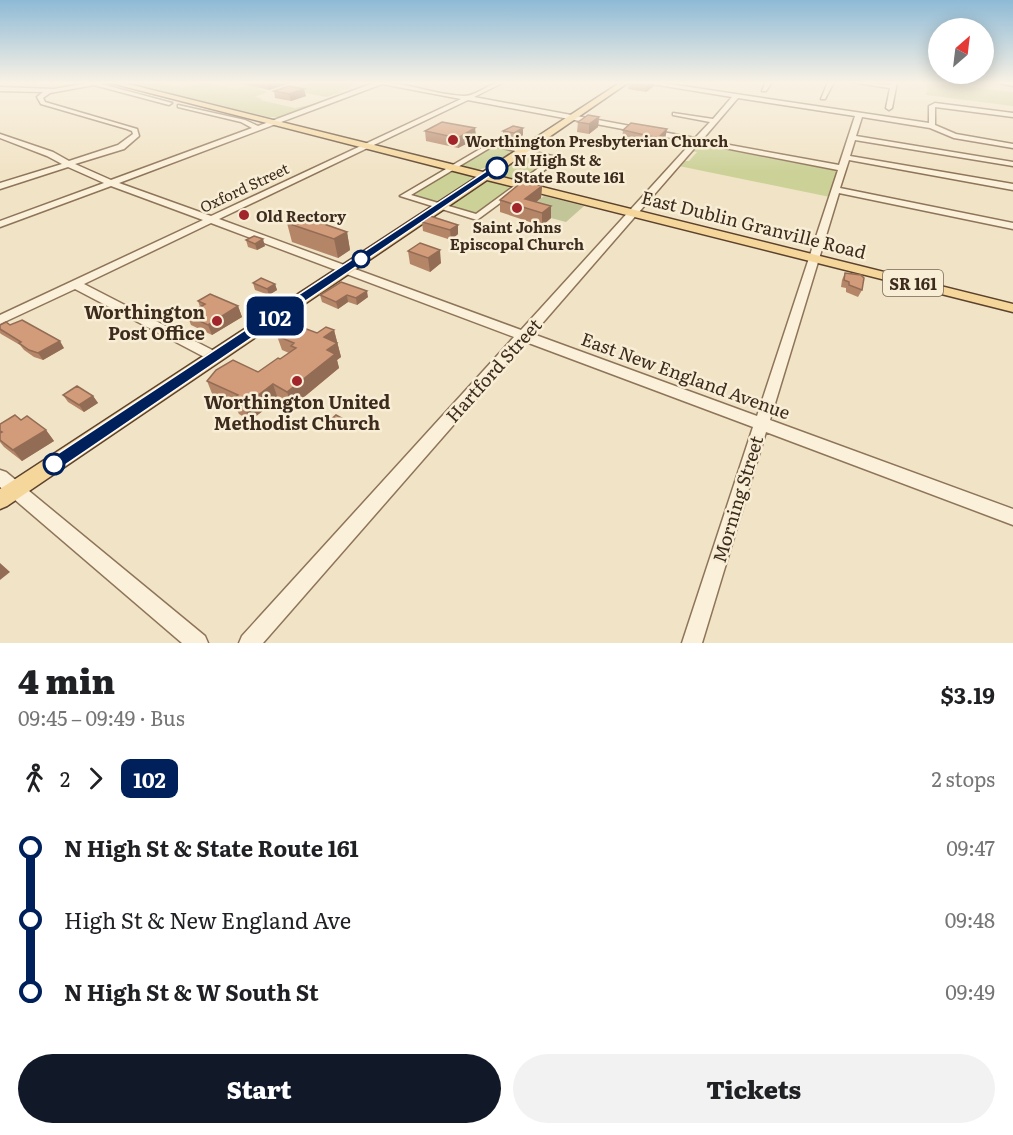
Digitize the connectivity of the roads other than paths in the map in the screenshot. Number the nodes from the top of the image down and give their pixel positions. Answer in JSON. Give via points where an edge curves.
{"nodes":[{"id":1,"x":74,"y":112,"type":"edge"},
{"id":2,"x":205,"y":112,"type":"edge"},
{"id":3,"x":233,"y":112,"type":"edge"},
{"id":4,"x":302,"y":112,"type":"edge"},
{"id":5,"x":438,"y":112,"type":"edge"},
{"id":6,"x":541,"y":112,"type":"edge"},
{"id":7,"x":582,"y":112,"type":"edge"},
{"id":8,"x":722,"y":112,"type":"edge"},
{"id":9,"x":840,"y":112,"type":"edge"},
{"id":10,"x":932,"y":112,"type":"edge"},
{"id":11,"x":991,"y":112,"type":"edge"},
{"id":12,"x":675,"y":114,"type":"dead end"},
{"id":13,"x":859,"y":115,"type":"junction"},
{"id":14,"x":1013,"y":115,"type":"edge"},
{"id":15,"x":289,"y":117,"type":"junction"},
{"id":16,"x":257,"y":118,"type":"junction"},
{"id":17,"x":573,"y":118,"type":"junction"},
{"id":18,"x":714,"y":121,"type":"junction"},
{"id":19,"x":272,"y":123,"type":"junction"},
{"id":20,"x":932,"y":126,"type":"junction"},
{"id":21,"x":258,"y":128,"type":"junction"},
{"id":22,"x":0,"y":136,"type":"edge"},
{"id":23,"x":852,"y":137,"type":"junction"},
{"id":24,"x":697,"y":141,"type":"junction"},
{"id":25,"x":367,"y":146,"type":"junction"},
{"id":26,"x":1013,"y":146,"type":"edge"},
{"id":27,"x":523,"y":150,"type":"junction"},
{"id":28,"x":845,"y":157,"type":"junction"},
{"id":29,"x":69,"y":164,"type":"junction"},
{"id":30,"x":1013,"y":164,"type":"edge"},
{"id":31,"x":453,"y":167,"type":"junction"},
{"id":32,"x":842,"y":168,"type":"junction"},
{"id":33,"x":486,"y":175,"type":"junction"},
{"id":34,"x":112,"y":183,"type":"junction"},
{"id":35,"x":521,"y":184,"type":"junction"},
{"id":36,"x":0,"y":186,"type":"edge"},
{"id":37,"x":1013,"y":187,"type":"edge"},
{"id":38,"x":836,"y":190,"type":"junction"},
{"id":39,"x":440,"y":206,"type":"junction"},
{"id":40,"x":633,"y":212,"type":"junction"},
{"id":41,"x":212,"y":219,"type":"junction"},
{"id":42,"x":0,"y":224,"type":"edge"},
{"id":43,"x":1013,"y":226,"type":"edge"},
{"id":44,"x":814,"y":258,"type":"junction"},
{"id":45,"x":346,"y":269,"type":"junction"},
{"id":46,"x":75,"y":284,"type":"junction"},
{"id":47,"x":1013,"y":308,"type":"edge"},
{"id":48,"x":0,"y":320,"type":"edge"},
{"id":49,"x":524,"y":335,"type":"junction"},
{"id":50,"x":215,"y":357,"type":"junction"},
{"id":51,"x":761,"y":424,"type":"junction"},
{"id":52,"x":5,"y":489,"type":"edge"},
{"id":53,"x":1013,"y":517,"type":"edge"},
{"id":54,"x":198,"y":643,"type":"edge"},
{"id":55,"x":249,"y":643,"type":"edge"},
{"id":56,"x":692,"y":643,"type":"edge"}],
"edges":[{"from":1,"to":29,"type":"street","via":[[135,130],[137,134],[121,147]]},
{"from":2,"to":21,"type":"street"},
{"from":3,"to":16,"type":"main road","number":"SR 161"},
{"from":4,"to":15,"type":"street"},
{"from":5,"to":25,"type":"street","name":"Oxford Street"},
{"from":6,"to":17,"type":"street"},
{"from":7,"to":17,"type":"main road"},
{"from":8,"to":18,"type":"street","name":"Hartford Street"},
{"from":9,"to":13,"type":"street"},
{"from":10,"to":20,"type":"street"},
{"from":11,"to":14,"type":"street"},
{"from":12,"to":18,"type":"street"},
{"from":13,"to":20,"type":"street"},
{"from":13,"to":23,"type":"street","name":"Morning Street"},
{"from":15,"to":16,"type":"main road"},
{"from":15,"to":19,"type":"street"},
{"from":16,"to":19,"type":"main road","number":"SR 161"},
{"from":17,"to":24,"type":"street"},
{"from":17,"to":27,"type":"main road"},
{"from":18,"to":24,"type":"street","name":"Hartford Street"},
{"from":19,"to":21,"type":"street"},
{"from":19,"to":25,"type":"main road","number":"SR 161"},
{"from":20,"to":26,"type":"street","via":[[954,136]]},
{"from":21,"to":34,"type":"street"},
{"from":22,"to":29,"type":"street","name":"East New England Avenue"},
{"from":23,"to":28,"type":"street","name":"Morning Street"},
{"from":23,"to":30,"type":"street"},
{"from":24,"to":32,"type":"street"},
{"from":24,"to":40,"type":"street","name":"Hartford Street"},
{"from":25,"to":31,"type":"main road","number":"SR 161"},
{"from":25,"to":41,"type":"street","name":"Oxford Street"},
{"from":27,"to":31,"type":"street","via":[[492,144]]},
{"from":27,"to":33,"type":"main road"},
{"from":27,"to":35,"type":"street","via":[[557,158]]},
{"from":28,"to":32,"type":"street","name":"Morning Street"},
{"from":28,"to":37,"type":"street"},
{"from":29,"to":34,"type":"street","name":"East New England Avenue"},
{"from":29,"to":36,"type":"street"},
{"from":31,"to":33,"type":"main road","number":"SR 161"},
{"from":31,"to":39,"type":"street","via":[[404,196]]},
{"from":32,"to":38,"type":"street","name":"Morning Street"},
{"from":33,"to":35,"type":"main road","name":"East Dublin Granville Road","number":"SR 161"},
{"from":33,"to":39,"type":"main road"},
{"from":34,"to":41,"type":"street","name":"East New England Avenue"},
{"from":34,"to":42,"type":"street"},
{"from":35,"to":39,"type":"street","via":[[477,217]]},
{"from":35,"to":40,"type":"main road","name":"East Dublin Granville Road","number":"SR 161"},
{"from":38,"to":43,"type":"street"},
{"from":38,"to":44,"type":"street","name":"Morning Street"},
{"from":39,"to":45,"type":"main road"},
{"from":40,"to":44,"type":"main road","name":"East Dublin Granville Road","number":"SR 161"},
{"from":40,"to":49,"type":"street","name":"Hartford Street"},
{"from":41,"to":45,"type":"street","name":"East New England Avenue"},
{"from":41,"to":46,"type":"street","name":"Oxford Street"},
{"from":44,"to":47,"type":"main road","name":"East Dublin Granville Road","number":"SR 161"},
{"from":44,"to":51,"type":"street","name":"Morning Street"},
{"from":45,"to":49,"type":"street","name":"East New England Avenue"},
{"from":45,"to":50,"type":"main road"},
{"from":46,"to":48,"type":"street","name":"Oxford Street"},
{"from":46,"to":50,"type":"street"},
{"from":49,"to":51,"type":"street","name":"East New England Avenue"},
{"from":49,"to":55,"type":"street","name":"Hartford Street"},
{"from":50,"to":52,"type":"main road"},
{"from":51,"to":53,"type":"street","name":"East New England Avenue"},
{"from":51,"to":56,"type":"street","name":"Morning Street"},
{"from":52,"to":54,"type":"street"}]}
